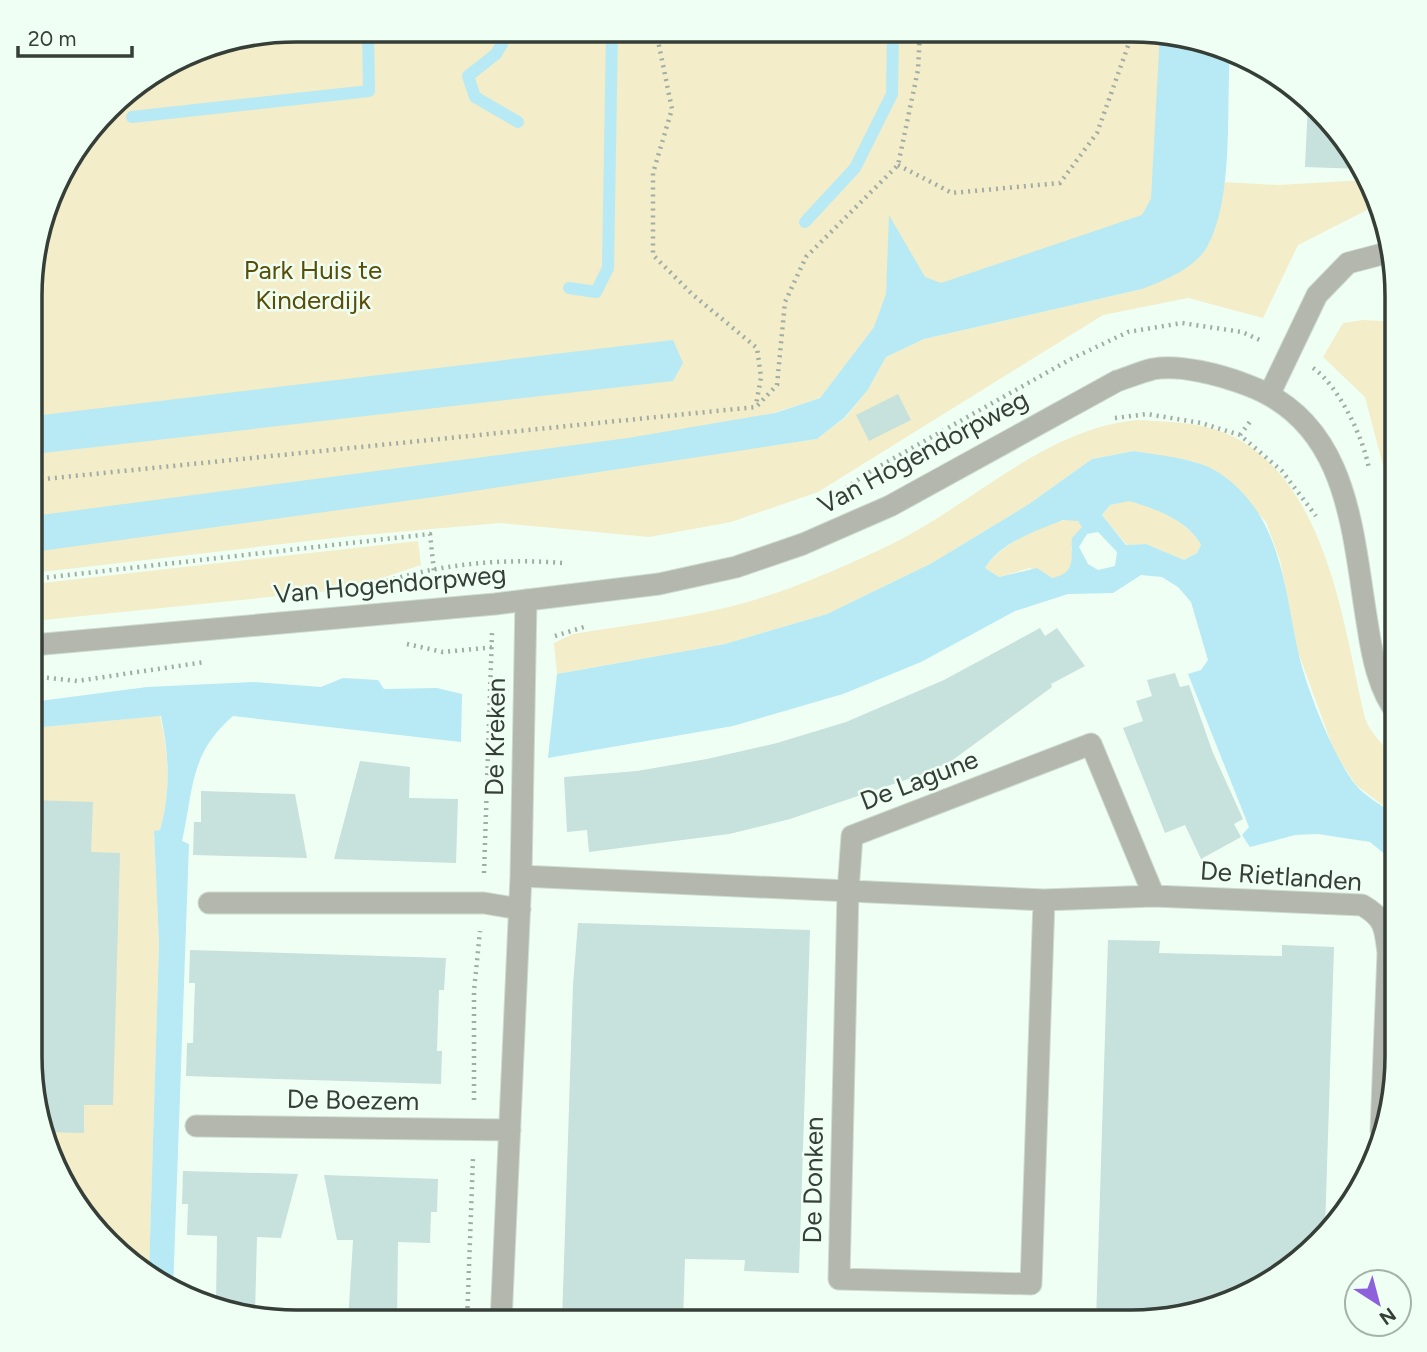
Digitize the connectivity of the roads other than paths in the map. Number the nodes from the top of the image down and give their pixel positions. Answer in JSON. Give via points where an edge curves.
{"nodes":[{"id":1,"x":1382,"y":254,"type":"edge"},
{"id":2,"x":1270,"y":393,"type":"junction"},
{"id":3,"x":526,"y":600,"type":"junction"},
{"id":4,"x":42,"y":644,"type":"edge"},
{"id":5,"x":1385,"y":690,"type":"edge"},
{"id":6,"x":521,"y":876,"type":"junction"},
{"id":7,"x":848,"y":891,"type":"junction"},
{"id":8,"x":1154,"y":896,"type":"junction"},
{"id":9,"x":1044,"y":900,"type":"junction"},
{"id":10,"x":209,"y":903,"type":"dead end"},
{"id":11,"x":520,"y":909,"type":"junction"},
{"id":12,"x":1385,"y":929,"type":"edge"},
{"id":13,"x":1385,"y":1029,"type":"edge"},
{"id":14,"x":1383,"y":1093,"type":"edge"},
{"id":15,"x":196,"y":1126,"type":"dead end"},
{"id":16,"x":509,"y":1130,"type":"junction"},
{"id":17,"x":501,"y":1310,"type":"edge"}],
"edges":[{"from":1,"to":2,"type":"street","via":[[1348,263],[1317,295]]},
{"from":2,"to":3,"type":"street","name":"Van Hogendorpweg","via":[[1217,374],[1154,369],[1117,381],[890,506],[803,544],[736,567],[659,584]]},
{"from":2,"to":5,"type":"street","name":"Van Hogendorpweg","via":[[1321,439],[1345,496],[1372,652]]},
{"from":3,"to":4,"type":"street","name":"Van Hogendorpweg"},
{"from":3,"to":6,"type":"street","name":"De Kreken"},
{"from":6,"to":7,"type":"street"},
{"from":6,"to":11,"type":"street"},
{"from":7,"to":8,"type":"street","name":"De Lagune","via":[[852,836],[1091,744]]},
{"from":7,"to":9,"type":"street","name":"De Rietlanden"},
{"from":7,"to":9,"type":"street","name":"De Donken","via":[[839,1279],[1031,1284]]},
{"from":8,"to":9,"type":"street","name":"De Rietlanden"},
{"from":8,"to":12,"type":"street","name":"De Rietlanden","via":[[1362,905],[1377,914]]},
{"from":10,"to":11,"type":"street","via":[[484,903]]},
{"from":11,"to":16,"type":"street"},
{"from":13,"to":14,"type":"street","name":"De Rietlanden"},
{"from":15,"to":16,"type":"street","name":"De Boezem"},
{"from":16,"to":17,"type":"street"}]}
